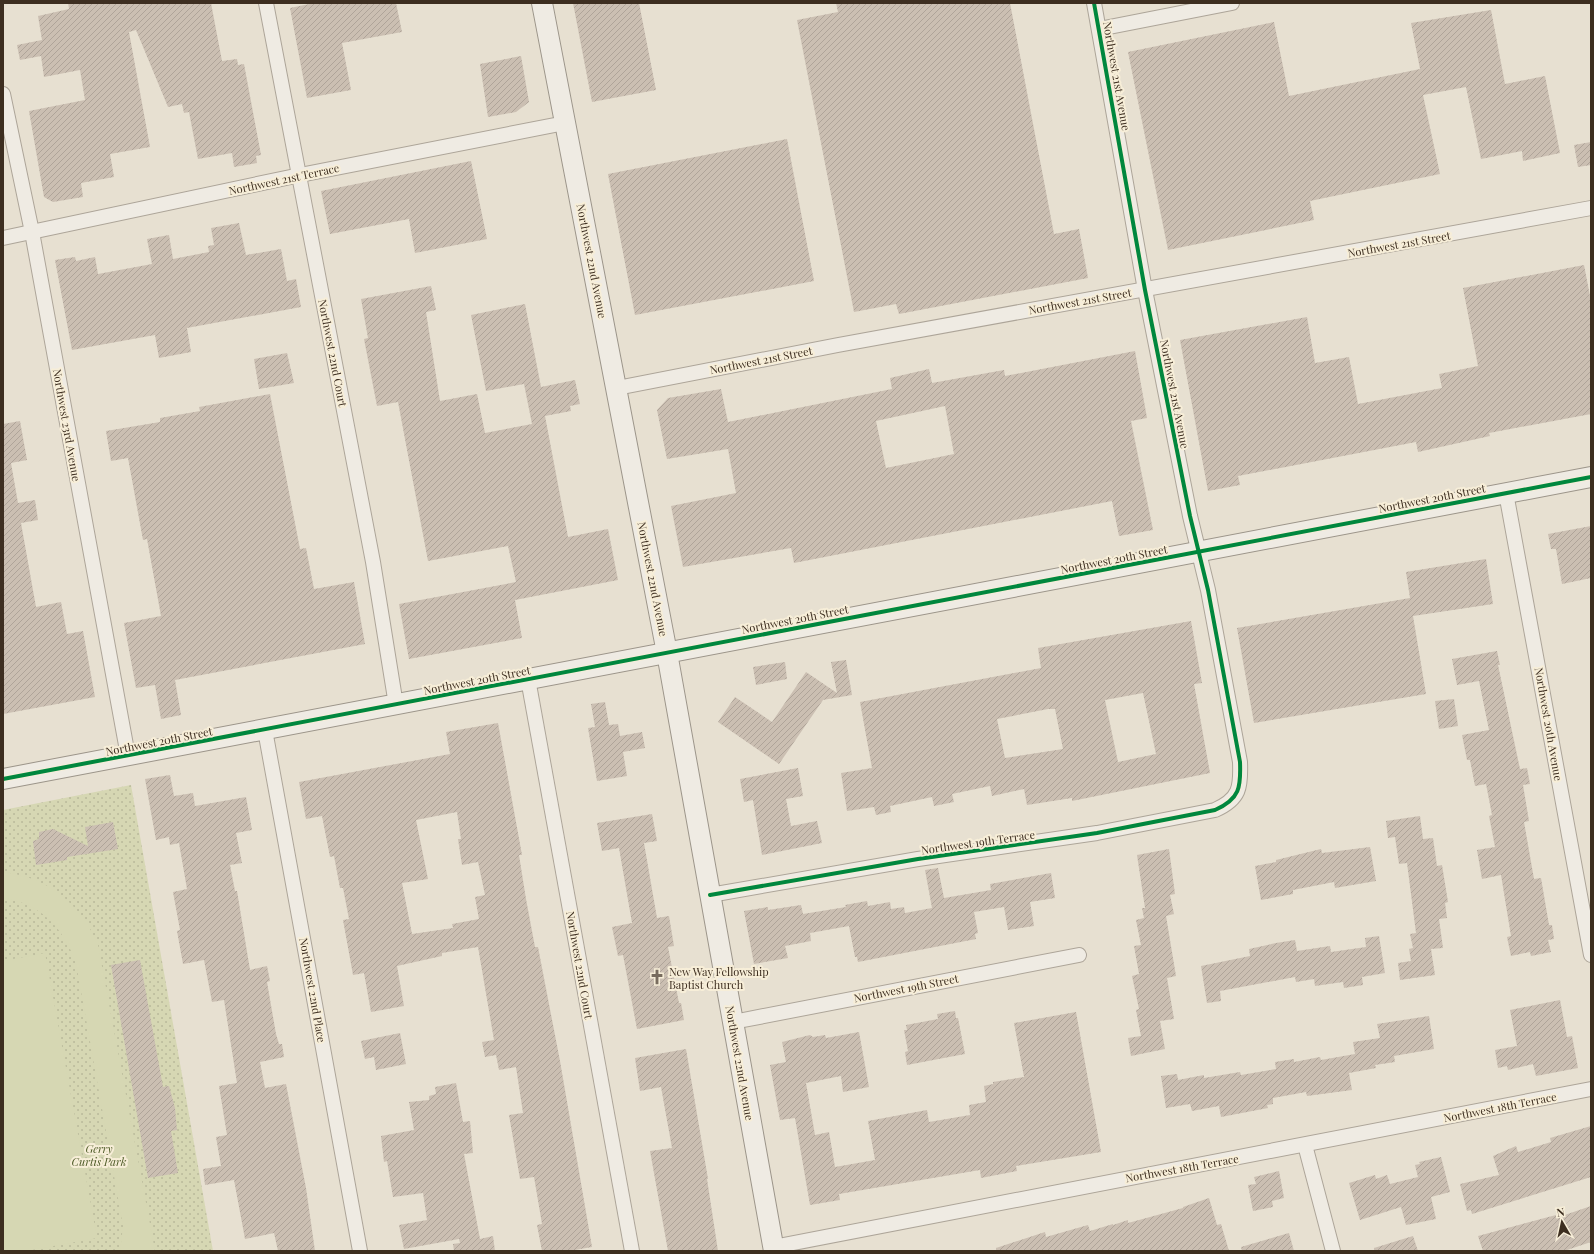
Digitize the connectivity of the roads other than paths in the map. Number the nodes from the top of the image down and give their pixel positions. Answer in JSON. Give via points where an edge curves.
{"nodes":[{"id":1,"x":266,"y":3,"type":"edge"},
{"id":2,"x":542,"y":3,"type":"edge"},
{"id":3,"x":1094,"y":3,"type":"edge"},
{"id":4,"x":1232,"y":3,"type":"edge"},
{"id":5,"x":1099,"y":29,"type":"junction"},
{"id":6,"x":3,"y":94,"type":"edge"},
{"id":7,"x":565,"y":123,"type":"junction"},
{"id":8,"x":300,"y":175,"type":"junction"},
{"id":9,"x":1591,"y":208,"type":"edge"},
{"id":10,"x":32,"y":232,"type":"junction"},
{"id":11,"x":3,"y":238,"type":"edge"},
{"id":12,"x":1145,"y":290,"type":"junction"},
{"id":13,"x":617,"y":388,"type":"junction"},
{"id":14,"x":1591,"y":476,"type":"edge"},
{"id":15,"x":1506,"y":493,"type":"junction"},
{"id":16,"x":1198,"y":552,"type":"junction"},
{"id":17,"x":667,"y":653,"type":"junction"},
{"id":18,"x":528,"y":679,"type":"junction"},
{"id":19,"x":396,"y":705,"type":"junction"},
{"id":20,"x":265,"y":730,"type":"junction"},
{"id":21,"x":128,"y":756,"type":"junction"},
{"id":22,"x":3,"y":779,"type":"edge"},
{"id":23,"x":1240,"y":788,"type":"joint"},
{"id":24,"x":710,"y":895,"type":"junction"},
{"id":25,"x":1079,"y":955,"type":"dead end"},
{"id":26,"x":1591,"y":955,"type":"edge"},
{"id":27,"x":733,"y":1022,"type":"junction"},
{"id":28,"x":1591,"y":1089,"type":"edge"},
{"id":29,"x":1305,"y":1145,"type":"junction"},
{"id":30,"x":774,"y":1249,"type":"edge"},
{"id":31,"x":360,"y":1251,"type":"edge"},
{"id":32,"x":632,"y":1251,"type":"edge"},
{"id":33,"x":1333,"y":1251,"type":"edge"}],
"edges":[{"from":1,"to":8,"type":"street","name":"Northwest 22nd Court"},
{"from":2,"to":7,"type":"main road","name":"Northwest 22nd Avenue"},
{"from":3,"to":5,"type":"street","name":"Northwest 21st Avenue"},
{"from":4,"to":5,"type":"street"},
{"from":5,"to":12,"type":"street","name":"Northwest 21st Avenue"},
{"from":6,"to":10,"type":"street","name":"Northwest 23rd Avenue"},
{"from":7,"to":8,"type":"street","name":"Northwest 21st Terrace"},
{"from":7,"to":13,"type":"main road","name":"Northwest 22nd Avenue"},
{"from":8,"to":10,"type":"street","name":"Northwest 21st Terrace"},
{"from":8,"to":19,"type":"street","name":"Northwest 22nd Court","via":[[373,562]]},
{"from":9,"to":12,"type":"street","name":"Northwest 21st Street"},
{"from":10,"to":11,"type":"street","name":"Northwest 21st Terrace"},
{"from":10,"to":21,"type":"street","name":"Northwest 23rd Avenue"},
{"from":12,"to":13,"type":"street","name":"Northwest 21st Street"},
{"from":12,"to":16,"type":"street","name":"Northwest 21st Avenue"},
{"from":13,"to":17,"type":"main road","name":"Northwest 22nd Avenue"},
{"from":14,"to":15,"type":"main road","name":"Northwest 20th Street"},
{"from":15,"to":16,"type":"main road","name":"Northwest 20th Street"},
{"from":15,"to":26,"type":"street","name":"Northwest 20th Avenue"},
{"from":16,"to":17,"type":"main road","name":"Northwest 20th Street"},
{"from":16,"to":23,"type":"street","name":"Northwest 21st Avenue","via":[[1208,590],[1240,762]]},
{"from":17,"to":18,"type":"main road","name":"Northwest 20th Street"},
{"from":17,"to":24,"type":"main road","name":"Northwest 22nd Avenue"},
{"from":18,"to":19,"type":"main road","name":"Northwest 20th Street"},
{"from":18,"to":32,"type":"street","name":"Northwest 22nd Court"},
{"from":19,"to":20,"type":"main road","name":"Northwest 20th Street"},
{"from":20,"to":21,"type":"main road","name":"Northwest 20th Street"},
{"from":20,"to":31,"type":"street","name":"Northwest 22nd Place"},
{"from":21,"to":22,"type":"main road","name":"Northwest 20th Street"},
{"from":23,"to":24,"type":"street","name":"Northwest 19th Terrace","via":[[1226,805],[1207,811],[1097,833],[918,859]]},
{"from":24,"to":27,"type":"main road","name":"Northwest 22nd Avenue"},
{"from":25,"to":27,"type":"street","name":"Northwest 19th Street"},
{"from":27,"to":30,"type":"main road","name":"Northwest 22nd Avenue"},
{"from":28,"to":29,"type":"street","name":"Northwest 18th Terrace"},
{"from":29,"to":30,"type":"street","name":"Northwest 18th Terrace","via":[[1054,1192]]},
{"from":29,"to":33,"type":"street"}]}
